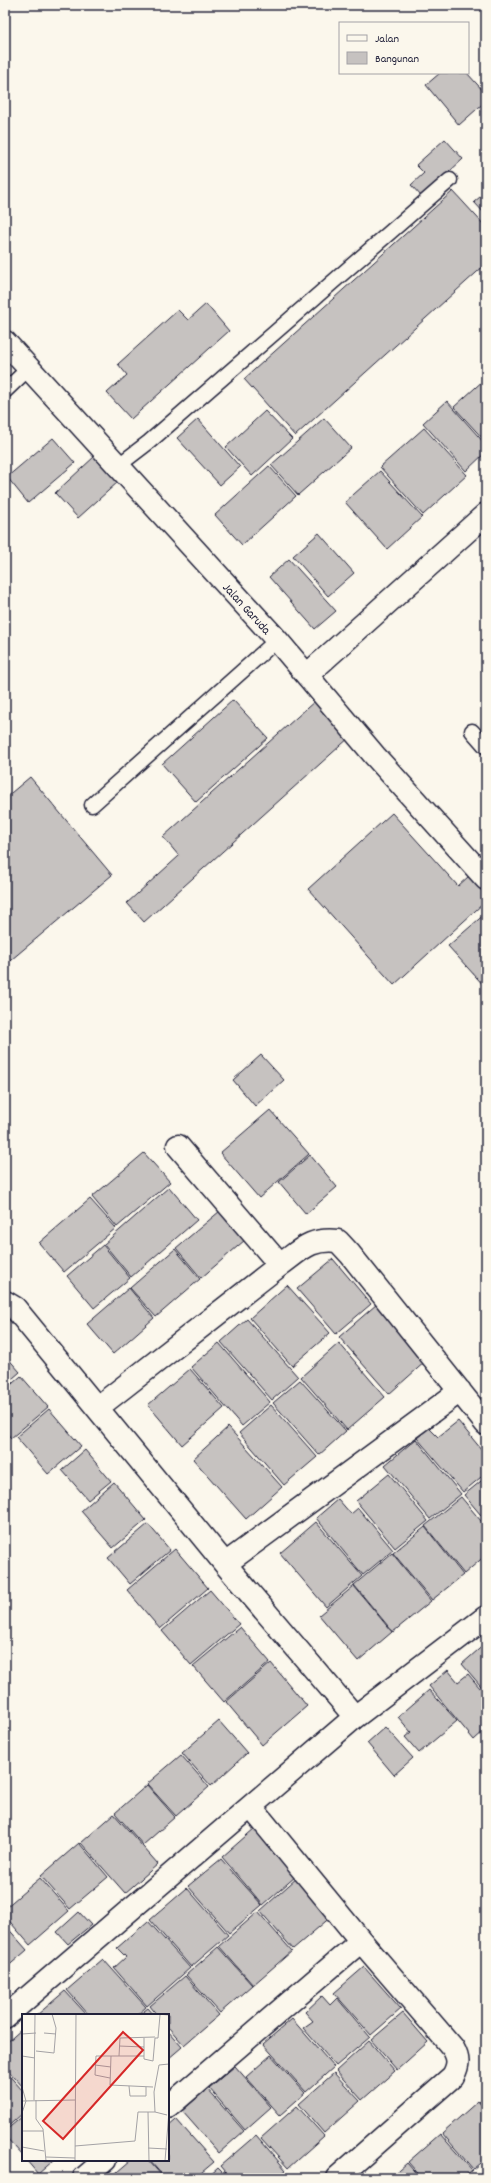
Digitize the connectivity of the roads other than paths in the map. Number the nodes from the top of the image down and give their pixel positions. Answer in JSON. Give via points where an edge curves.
{"nodes":[{"id":1,"x":450,"y":180,"type":"dead end"},
{"id":2,"x":5,"y":342,"type":"edge"},
{"id":3,"x":29,"y":368,"type":"junction"},
{"id":4,"x":5,"y":391,"type":"edge"},
{"id":5,"x":119,"y":466,"type":"junction"},
{"id":6,"x":486,"y":514,"type":"edge"},
{"id":7,"x":277,"y":640,"type":"junction"},
{"id":8,"x":307,"y":675,"type":"junction"},
{"id":9,"x":472,"y":731,"type":"dead end"},
{"id":10,"x":486,"y":747,"type":"edge"},
{"id":11,"x":92,"y":805,"type":"dead end"},
{"id":12,"x":486,"y":879,"type":"edge"},
{"id":13,"x":178,"y":1146,"type":"dead end"},
{"id":14,"x":280,"y":1265,"type":"junction"},
{"id":15,"x":5,"y":1302,"type":"edge"},
{"id":16,"x":460,"y":1391,"type":"junction"},
{"id":17,"x":97,"y":1408,"type":"junction"},
{"id":18,"x":486,"y":1424,"type":"edge"},
{"id":19,"x":225,"y":1564,"type":"junction"},
{"id":20,"x":486,"y":1617,"type":"edge"},
{"id":21,"x":355,"y":1717,"type":"junction"},
{"id":22,"x":251,"y":1807,"type":"junction"},
{"id":23,"x":362,"y":1941,"type":"junction"},
{"id":24,"x":5,"y":2017,"type":"edge"},
{"id":25,"x":169,"y":2105,"type":"edge"},
{"id":26,"x":104,"y":2161,"type":"edge"},
{"id":27,"x":84,"y":2178,"type":"edge"},
{"id":28,"x":337,"y":2178,"type":"edge"}],
"edges":[{"from":1,"to":5,"type":"lane"},
{"from":2,"to":3,"type":"street","name":"Jalan Garuda"},
{"from":3,"to":4,"type":"lane"},
{"from":3,"to":5,"type":"street","name":"Jalan Garuda"},
{"from":5,"to":7,"type":"street","name":"Jalan Garuda"},
{"from":6,"to":8,"type":"street"},
{"from":7,"to":8,"type":"street","name":"Jalan Garuda"},
{"from":7,"to":11,"type":"lane"},
{"from":8,"to":12,"type":"street","name":"Jalan Garuda","via":[[375,756]]},
{"from":9,"to":10,"type":"lane"},
{"from":13,"to":14,"type":"street"},
{"from":14,"to":16,"type":"street","via":[[315,1242],[338,1241]]},
{"from":14,"to":17,"type":"street"},
{"from":15,"to":17,"type":"street","via":[[15,1308]]},
{"from":16,"to":18,"type":"street"},
{"from":16,"to":19,"type":"street"},
{"from":17,"to":19,"type":"street"},
{"from":19,"to":21,"type":"street"},
{"from":20,"to":21,"type":"street"},
{"from":21,"to":22,"type":"street"},
{"from":22,"to":23,"type":"street"},
{"from":22,"to":24,"type":"street"},
{"from":23,"to":25,"type":"street"},
{"from":23,"to":28,"type":"street","via":[[453,2048],[459,2065],[453,2076]]},
{"from":26,"to":27,"type":"street"}]}
